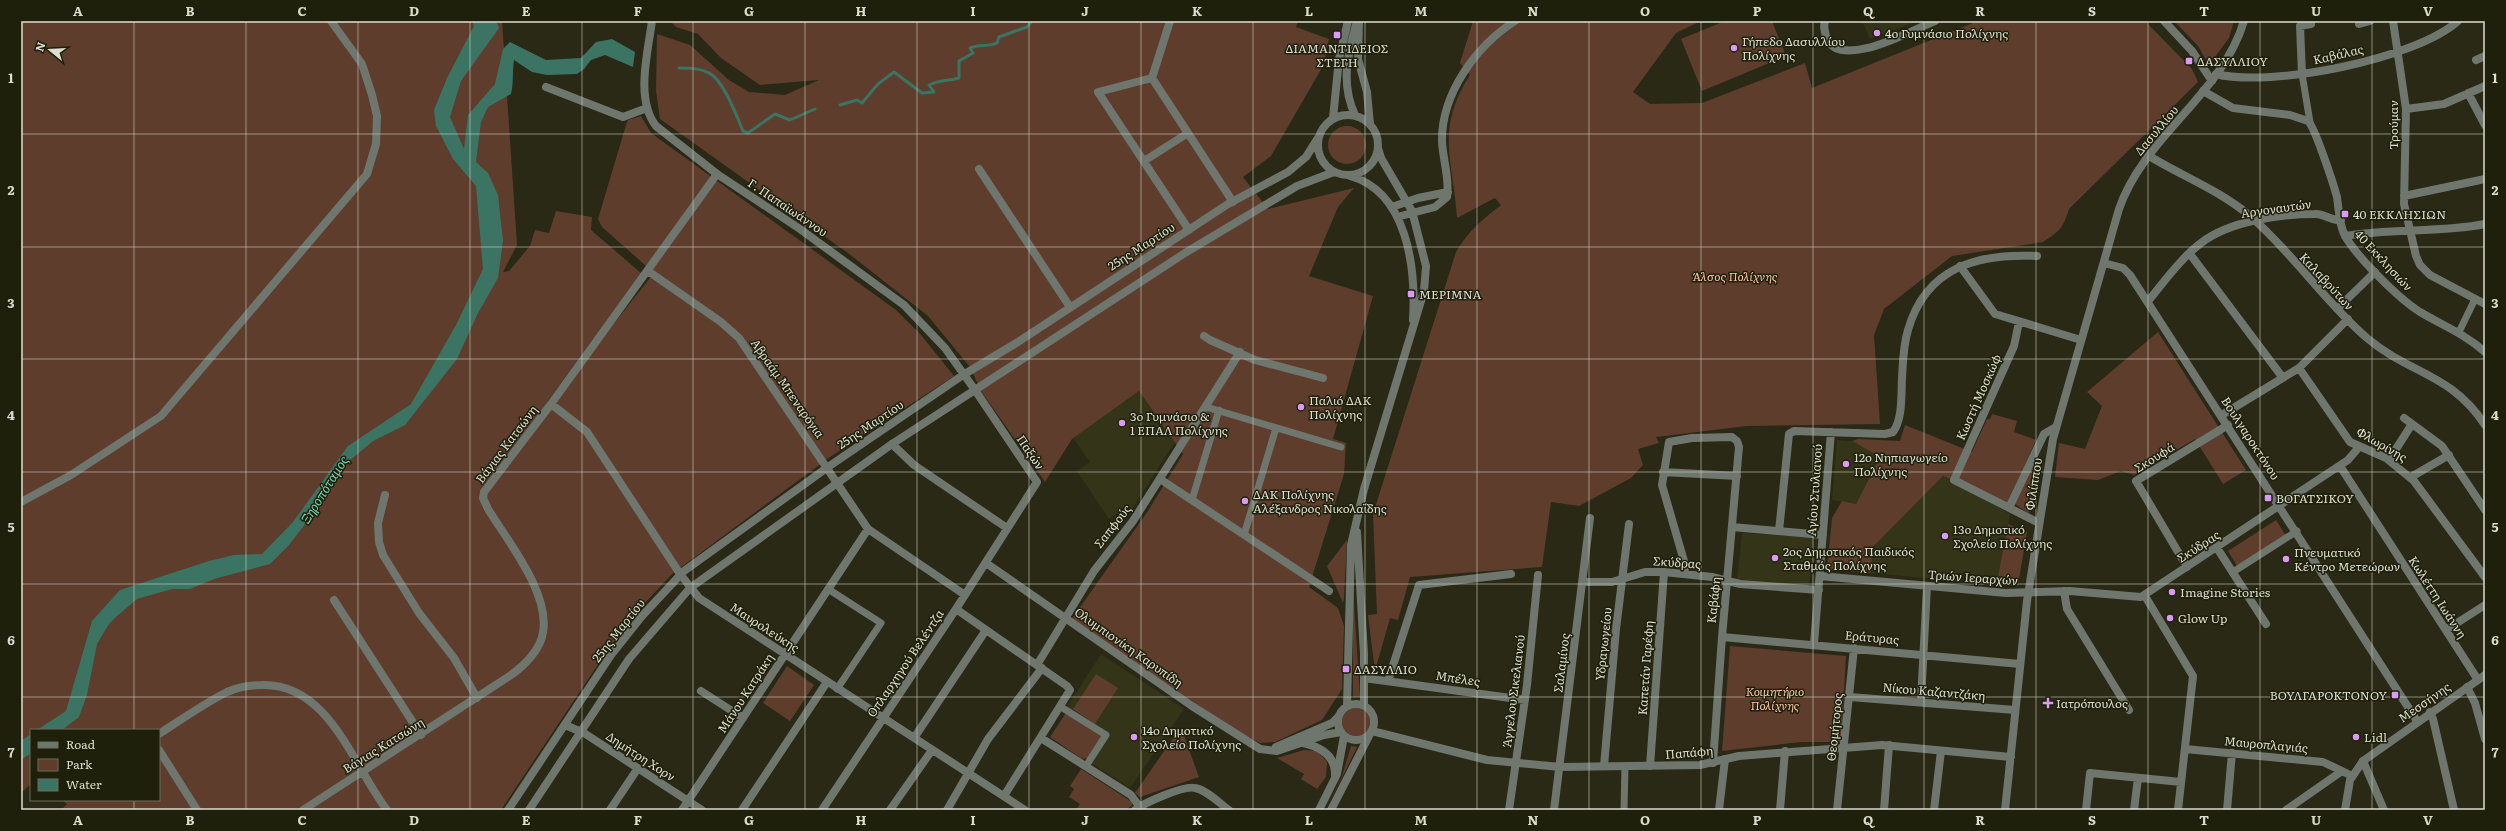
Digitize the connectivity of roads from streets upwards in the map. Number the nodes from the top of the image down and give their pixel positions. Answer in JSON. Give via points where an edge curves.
{"nodes":[{"id":1,"x":331,"y":21,"type":"edge"},
{"id":2,"x":652,"y":21,"type":"edge"},
{"id":3,"x":1170,"y":21,"type":"edge"},
{"id":4,"x":1348,"y":21,"type":"edge"},
{"id":5,"x":1358,"y":21,"type":"edge"},
{"id":6,"x":1515,"y":21,"type":"edge"},
{"id":7,"x":1824,"y":21,"type":"edge"},
{"id":8,"x":1935,"y":21,"type":"edge"},
{"id":9,"x":2164,"y":21,"type":"edge"},
{"id":10,"x":2244,"y":21,"type":"edge"},
{"id":11,"x":2370,"y":21,"type":"edge"},
{"id":12,"x":2393,"y":21,"type":"edge"},
{"id":13,"x":2458,"y":21,"type":"edge"},
{"id":14,"x":2311,"y":24,"type":"dead end"},
{"id":15,"x":2359,"y":24,"type":"dead end"},
{"id":16,"x":2398,"y":50,"type":"junction"},
{"id":17,"x":2485,"y":56,"type":"edge"},
{"id":18,"x":2476,"y":60,"type":"dead end"},
{"id":19,"x":2302,"y":74,"type":"junction"},
{"id":20,"x":1152,"y":78,"type":"junction"},
{"id":21,"x":2214,"y":78,"type":"junction"},
{"id":22,"x":546,"y":86,"type":"dead end"},
{"id":23,"x":2485,"y":86,"type":"edge"},
{"id":24,"x":2203,"y":92,"type":"junction"},
{"id":25,"x":2468,"y":93,"type":"junction"},
{"id":26,"x":647,"y":108,"type":"junction"},
{"id":27,"x":2406,"y":109,"type":"junction"},
{"id":28,"x":1355,"y":115,"type":"junction"},
{"id":29,"x":1333,"y":118,"type":"junction"},
{"id":30,"x":2310,"y":122,"type":"junction"},
{"id":31,"x":1370,"y":124,"type":"junction"},
{"id":32,"x":2485,"y":125,"type":"edge"},
{"id":33,"x":1188,"y":133,"type":"junction"},
{"id":34,"x":1318,"y":138,"type":"junction"},
{"id":35,"x":1378,"y":148,"type":"junction"},
{"id":36,"x":2149,"y":156,"type":"junction"},
{"id":37,"x":1144,"y":162,"type":"junction"},
{"id":38,"x":979,"y":169,"type":"dead end"},
{"id":39,"x":1334,"y":172,"type":"junction"},
{"id":40,"x":717,"y":174,"type":"junction"},
{"id":41,"x":1349,"y":176,"type":"junction"},
{"id":42,"x":2485,"y":180,"type":"edge"},
{"id":43,"x":1448,"y":192,"type":"junction"},
{"id":44,"x":2404,"y":196,"type":"junction"},
{"id":45,"x":1233,"y":202,"type":"junction"},
{"id":46,"x":1408,"y":202,"type":"junction"},
{"id":47,"x":1392,"y":207,"type":"junction"},
{"id":48,"x":1412,"y":211,"type":"junction"},
{"id":49,"x":1397,"y":217,"type":"junction"},
{"id":50,"x":2255,"y":220,"type":"junction"},
{"id":51,"x":2341,"y":220,"type":"junction"},
{"id":52,"x":2485,"y":224,"type":"edge"},
{"id":53,"x":1189,"y":230,"type":"junction"},
{"id":54,"x":2409,"y":230,"type":"junction"},
{"id":55,"x":2345,"y":236,"type":"junction"},
{"id":56,"x":2190,"y":254,"type":"junction"},
{"id":57,"x":2037,"y":256,"type":"dead end"},
{"id":58,"x":2104,"y":263,"type":"junction"},
{"id":59,"x":1960,"y":266,"type":"junction"},
{"id":60,"x":648,"y":271,"type":"junction"},
{"id":61,"x":2375,"y":272,"type":"junction"},
{"id":62,"x":2475,"y":299,"type":"junction"},
{"id":63,"x":2148,"y":301,"type":"junction"},
{"id":64,"x":2485,"y":304,"type":"edge"},
{"id":65,"x":1070,"y":307,"type":"junction"},
{"id":66,"x":2337,"y":309,"type":"junction"},
{"id":67,"x":2348,"y":319,"type":"junction"},
{"id":68,"x":2019,"y":322,"type":"junction"},
{"id":69,"x":2460,"y":332,"type":"junction"},
{"id":70,"x":1204,"y":336,"type":"dead end"},
{"id":71,"x":1411,"y":336,"type":"junction"},
{"id":72,"x":2081,"y":340,"type":"junction"},
{"id":73,"x":1240,"y":352,"type":"junction"},
{"id":74,"x":2485,"y":352,"type":"edge"},
{"id":75,"x":2299,"y":368,"type":"junction"},
{"id":76,"x":963,"y":375,"type":"junction"},
{"id":77,"x":1323,"y":378,"type":"dead end"},
{"id":78,"x":2284,"y":378,"type":"junction"},
{"id":79,"x":975,"y":390,"type":"junction"},
{"id":80,"x":551,"y":404,"type":"junction"},
{"id":81,"x":1206,"y":406,"type":"junction"},
{"id":82,"x":1219,"y":410,"type":"junction"},
{"id":83,"x":2222,"y":415,"type":"junction"},
{"id":84,"x":2404,"y":418,"type":"dead end"},
{"id":85,"x":2412,"y":424,"type":"junction"},
{"id":86,"x":2228,"y":425,"type":"junction"},
{"id":87,"x":2485,"y":425,"type":"edge"},
{"id":88,"x":2056,"y":427,"type":"junction"},
{"id":89,"x":1276,"y":428,"type":"junction"},
{"id":90,"x":1831,"y":432,"type":"junction"},
{"id":91,"x":892,"y":444,"type":"junction"},
{"id":92,"x":1341,"y":447,"type":"dead end"},
{"id":93,"x":2359,"y":447,"type":"junction"},
{"id":94,"x":2449,"y":455,"type":"junction"},
{"id":95,"x":2389,"y":460,"type":"junction"},
{"id":96,"x":2340,"y":466,"type":"junction"},
{"id":97,"x":828,"y":467,"type":"junction"},
{"id":98,"x":1663,"y":472,"type":"junction"},
{"id":99,"x":1737,"y":476,"type":"junction"},
{"id":100,"x":2411,"y":477,"type":"junction"},
{"id":101,"x":1160,"y":479,"type":"junction"},
{"id":102,"x":837,"y":482,"type":"junction"},
{"id":103,"x":385,"y":495,"type":"dead end"},
{"id":104,"x":1192,"y":500,"type":"junction"},
{"id":105,"x":21,"y":502,"type":"edge"},
{"id":106,"x":2280,"y":506,"type":"junction"},
{"id":107,"x":2009,"y":508,"type":"junction"},
{"id":108,"x":2485,"y":510,"type":"edge"},
{"id":109,"x":1590,"y":518,"type":"dead end"},
{"id":110,"x":2039,"y":523,"type":"junction"},
{"id":111,"x":1629,"y":524,"type":"dead end"},
{"id":112,"x":1356,"y":525,"type":"junction"},
{"id":113,"x":1732,"y":527,"type":"junction"},
{"id":114,"x":1007,"y":528,"type":"junction"},
{"id":115,"x":868,"y":529,"type":"junction"},
{"id":116,"x":1780,"y":531,"type":"junction"},
{"id":117,"x":2297,"y":531,"type":"junction"},
{"id":118,"x":1244,"y":535,"type":"junction"},
{"id":119,"x":1823,"y":535,"type":"junction"},
{"id":120,"x":2217,"y":548,"type":"junction"},
{"id":121,"x":986,"y":563,"type":"junction"},
{"id":122,"x":2187,"y":567,"type":"junction"},
{"id":123,"x":1664,"y":572,"type":"junction"},
{"id":124,"x":2233,"y":572,"type":"junction"},
{"id":125,"x":680,"y":574,"type":"junction"},
{"id":126,"x":1511,"y":574,"type":"dead end"},
{"id":127,"x":1685,"y":574,"type":"junction"},
{"id":128,"x":1538,"y":575,"type":"dead end"},
{"id":129,"x":1820,"y":576,"type":"junction"},
{"id":130,"x":2485,"y":577,"type":"edge"},
{"id":131,"x":1622,"y":580,"type":"junction"},
{"id":132,"x":1727,"y":581,"type":"junction"},
{"id":133,"x":1583,"y":582,"type":"junction"},
{"id":134,"x":1927,"y":586,"type":"junction"},
{"id":135,"x":690,"y":588,"type":"junction"},
{"id":136,"x":828,"y":589,"type":"junction"},
{"id":137,"x":1819,"y":590,"type":"junction"},
{"id":138,"x":1329,"y":591,"type":"dead end"},
{"id":139,"x":2064,"y":591,"type":"junction"},
{"id":140,"x":2028,"y":593,"type":"junction"},
{"id":141,"x":965,"y":594,"type":"junction"},
{"id":142,"x":2145,"y":596,"type":"junction"},
{"id":143,"x":334,"y":600,"type":"dead end"},
{"id":144,"x":2485,"y":605,"type":"edge"},
{"id":145,"x":956,"y":609,"type":"junction"},
{"id":146,"x":1066,"y":619,"type":"junction"},
{"id":147,"x":2266,"y":624,"type":"dead end"},
{"id":148,"x":986,"y":630,"type":"junction"},
{"id":149,"x":2446,"y":630,"type":"junction"},
{"id":150,"x":1722,"y":637,"type":"junction"},
{"id":151,"x":1814,"y":644,"type":"junction"},
{"id":152,"x":1854,"y":648,"type":"junction"},
{"id":153,"x":1922,"y":653,"type":"junction"},
{"id":154,"x":785,"y":655,"type":"junction"},
{"id":155,"x":2020,"y":664,"type":"junction"},
{"id":156,"x":1039,"y":666,"type":"junction"},
{"id":157,"x":2485,"y":675,"type":"edge"},
{"id":158,"x":1364,"y":678,"type":"junction"},
{"id":159,"x":2478,"y":680,"type":"junction"},
{"id":160,"x":1388,"y":681,"type":"junction"},
{"id":161,"x":826,"y":682,"type":"junction"},
{"id":162,"x":2467,"y":687,"type":"junction"},
{"id":163,"x":837,"y":689,"type":"junction"},
{"id":164,"x":701,"y":691,"type":"dead end"},
{"id":165,"x":1850,"y":697,"type":"junction"},
{"id":166,"x":477,"y":698,"type":"junction"},
{"id":167,"x":1525,"y":700,"type":"junction"},
{"id":168,"x":1921,"y":701,"type":"junction"},
{"id":169,"x":1364,"y":705,"type":"junction"},
{"id":170,"x":1062,"y":706,"type":"junction"},
{"id":171,"x":1347,"y":706,"type":"junction"},
{"id":172,"x":2015,"y":710,"type":"junction"},
{"id":173,"x":2129,"y":710,"type":"dead end"},
{"id":174,"x":2430,"y":712,"type":"junction"},
{"id":175,"x":1338,"y":717,"type":"junction"},
{"id":176,"x":743,"y":718,"type":"junction"},
{"id":177,"x":883,"y":718,"type":"junction"},
{"id":178,"x":2417,"y":721,"type":"junction"},
{"id":179,"x":565,"y":725,"type":"junction"},
{"id":180,"x":581,"y":731,"type":"junction"},
{"id":181,"x":1372,"y":732,"type":"junction"},
{"id":182,"x":160,"y":733,"type":"edge"},
{"id":183,"x":1342,"y":734,"type":"junction"},
{"id":184,"x":421,"y":735,"type":"junction"},
{"id":185,"x":914,"y":738,"type":"junction"},
{"id":186,"x":1041,"y":738,"type":"junction"},
{"id":187,"x":2485,"y":739,"type":"edge"},
{"id":188,"x":1303,"y":743,"type":"junction"},
{"id":189,"x":1889,"y":746,"type":"junction"},
{"id":190,"x":1844,"y":747,"type":"junction"},
{"id":191,"x":1260,"y":749,"type":"junction"},
{"id":192,"x":2185,"y":749,"type":"junction"},
{"id":193,"x":932,"y":750,"type":"junction"},
{"id":194,"x":1785,"y":751,"type":"junction"},
{"id":195,"x":1941,"y":751,"type":"junction"},
{"id":196,"x":160,"y":752,"type":"edge"},
{"id":197,"x":2232,"y":754,"type":"junction"},
{"id":198,"x":2011,"y":758,"type":"junction"},
{"id":199,"x":1725,"y":759,"type":"junction"},
{"id":200,"x":2363,"y":761,"type":"junction"},
{"id":201,"x":1713,"y":763,"type":"junction"},
{"id":202,"x":1516,"y":764,"type":"junction"},
{"id":203,"x":1086,"y":766,"type":"junction"},
{"id":204,"x":1604,"y":766,"type":"junction"},
{"id":205,"x":1625,"y":766,"type":"junction"},
{"id":206,"x":1650,"y":766,"type":"junction"},
{"id":207,"x":1560,"y":767,"type":"junction"},
{"id":208,"x":638,"y":768,"type":"junction"},
{"id":209,"x":2342,"y":771,"type":"junction"},
{"id":210,"x":363,"y":772,"type":"junction"},
{"id":211,"x":968,"y":774,"type":"junction"},
{"id":212,"x":2352,"y":776,"type":"junction"},
{"id":213,"x":1335,"y":778,"type":"junction"},
{"id":214,"x":2138,"y":778,"type":"junction"},
{"id":215,"x":2181,"y":782,"type":"junction"},
{"id":216,"x":1004,"y":796,"type":"junction"},
{"id":217,"x":688,"y":801,"type":"junction"},
{"id":218,"x":1139,"y":809,"type":"edge"},
{"id":219,"x":197,"y":810,"type":"edge"},
{"id":220,"x":303,"y":810,"type":"edge"},
{"id":221,"x":387,"y":810,"type":"edge"},
{"id":222,"x":508,"y":810,"type":"edge"},
{"id":223,"x":528,"y":810,"type":"edge"},
{"id":224,"x":610,"y":810,"type":"edge"},
{"id":225,"x":682,"y":810,"type":"edge"},
{"id":226,"x":702,"y":810,"type":"edge"},
{"id":227,"x":742,"y":810,"type":"edge"},
{"id":228,"x":822,"y":810,"type":"edge"},
{"id":229,"x":890,"y":810,"type":"edge"},
{"id":230,"x":947,"y":810,"type":"edge"},
{"id":231,"x":1025,"y":810,"type":"edge"},
{"id":232,"x":1229,"y":810,"type":"edge"},
{"id":233,"x":1319,"y":810,"type":"edge"},
{"id":234,"x":1331,"y":810,"type":"edge"},
{"id":235,"x":1509,"y":810,"type":"edge"},
{"id":236,"x":1554,"y":810,"type":"edge"},
{"id":237,"x":1624,"y":810,"type":"edge"},
{"id":238,"x":1719,"y":810,"type":"edge"},
{"id":239,"x":1780,"y":810,"type":"edge"},
{"id":240,"x":1837,"y":810,"type":"edge"},
{"id":241,"x":1884,"y":810,"type":"edge"},
{"id":242,"x":1934,"y":810,"type":"edge"},
{"id":243,"x":2005,"y":810,"type":"edge"},
{"id":244,"x":2086,"y":810,"type":"edge"},
{"id":245,"x":2134,"y":810,"type":"edge"},
{"id":246,"x":2178,"y":810,"type":"edge"},
{"id":247,"x":2227,"y":810,"type":"edge"},
{"id":248,"x":2286,"y":810,"type":"edge"},
{"id":249,"x":2345,"y":810,"type":"edge"},
{"id":250,"x":2384,"y":810,"type":"edge"},
{"id":251,"x":2454,"y":810,"type":"edge"}],
"edges":[{"from":1,"to":105,"type":"street","via":[[362,64],[377,116],[376,144],[367,174],[162,416],[71,475]]},
{"from":2,"to":26,"type":"street","name":"Γ. Παπαϊωάννου","via":[[646,72]]},
{"from":3,"to":20,"type":"street"},
{"from":4,"to":29,"type":"street","via":[[1339,59]]},
{"from":5,"to":28,"type":"street","via":[[1346,78],[1348,97]]},
{"from":5,"to":31,"type":"street","via":[[1358,59],[1367,93]]},
{"from":6,"to":43,"type":"street","via":[[1478,54],[1449,100],[1442,135]]},
{"from":7,"to":8,"type":"street","via":[[1828,41],[1835,48],[1845,52],[1873,46]]},
{"from":9,"to":21,"type":"street"},
{"from":10,"to":21,"type":"street","name":"Δασυλλίου"},
{"from":11,"to":15,"type":"street","name":"Καβάλας"},
{"from":12,"to":16,"type":"street","name":"Τρούμαν"},
{"from":13,"to":16,"type":"street","name":"Καβάλας","via":[[2438,35]]},
{"from":14,"to":19,"type":"street","via":[[2300,26]]},
{"from":16,"to":19,"type":"street","name":"Καβάλας","via":[[2351,64]]},
{"from":16,"to":27,"type":"street","name":"Τρούμαν"},
{"from":17,"to":18,"type":"street"},
{"from":19,"to":21,"type":"street","name":"Καβάλας","via":[[2256,79]]},
{"from":19,"to":30,"type":"street"},
{"from":20,"to":33,"type":"street"},
{"from":20,"to":37,"type":"street","via":[[1098,92]]},
{"from":21,"to":24,"type":"street","name":"Δασυλλίου"},
{"from":22,"to":26,"type":"street","via":[[623,116]]},
{"from":23,"to":25,"type":"street"},
{"from":24,"to":30,"type":"street","via":[[2236,109],[2297,117]]},
{"from":24,"to":36,"type":"street","name":"Δασυλλίου"},
{"from":25,"to":27,"type":"street","via":[[2442,104]]},
{"from":25,"to":32,"type":"street"},
{"from":26,"to":40,"type":"street","name":"Γ. Παπαϊωάννου","via":[[652,121],[660,130]]},
{"from":27,"to":44,"type":"street","name":"Τρούμαν"},
{"from":28,"to":29,"type":"street"},
{"from":28,"to":31,"type":"street"},
{"from":29,"to":34,"type":"street","via":[[1326,123]]},
{"from":30,"to":51,"type":"street","name":"40 Εκκλησιών","via":[[2333,183]]},
{"from":31,"to":35,"type":"street","via":[[1378,140]]},
{"from":33,"to":37,"type":"street"},
{"from":33,"to":45,"type":"street"},
{"from":34,"to":39,"type":"street","via":[[1320,158],[1325,166]]},
{"from":34,"to":45,"type":"street","name":"25ης Μαρτίου","via":[[1298,165]]},
{"from":35,"to":41,"type":"street","via":[[1376,157],[1368,167],[1358,174]]},
{"from":35,"to":46,"type":"street","via":[[1384,165]]},
{"from":36,"to":50,"type":"street","name":"Καλαβρύτων","via":[[2226,199]]},
{"from":36,"to":58,"type":"street","name":"Δασυλλίου","via":[[2125,193]]},
{"from":37,"to":53,"type":"street"},
{"from":38,"to":65,"type":"street"},
{"from":39,"to":41,"type":"street"},
{"from":39,"to":79,"type":"street","via":[[1297,186],[1185,253]]},
{"from":40,"to":60,"type":"street","name":"Βάγιας Κατσώνη"},
{"from":40,"to":76,"type":"street","name":"Γ. Παπαϊωάννου","via":[[896,297],[927,327]]},
{"from":41,"to":47,"type":"street","via":[[1374,187]]},
{"from":42,"to":44,"type":"street"},
{"from":43,"to":46,"type":"street"},
{"from":43,"to":48,"type":"street","via":[[1440,205]]},
{"from":44,"to":54,"type":"street","name":"Τρούμαν"},
{"from":45,"to":53,"type":"street","name":"25ης Μαρτίου"},
{"from":46,"to":47,"type":"street"},
{"from":46,"to":48,"type":"street"},
{"from":47,"to":49,"type":"street"},
{"from":48,"to":49,"type":"street"},
{"from":48,"to":71,"type":"street","via":[[1426,266],[1424,291]]},
{"from":49,"to":71,"type":"street","via":[[1412,268],[1414,300]]},
{"from":50,"to":51,"type":"street","name":"Αργοναυτών","via":[[2314,214],[2331,220]]},
{"from":50,"to":56,"type":"street","name":"Αργοναυτών","via":[[2210,237]]},
{"from":50,"to":66,"type":"street","name":"Καλαβρύτων"},
{"from":51,"to":55,"type":"street","name":"40 Εκκλησιών"},
{"from":52,"to":54,"type":"street","via":[[2454,230]]},
{"from":53,"to":65,"type":"street","name":"25ης Μαρτίου"},
{"from":54,"to":55,"type":"street","via":[[2372,231]]},
{"from":54,"to":62,"type":"street","name":"Τρούμαν","via":[[2422,268],[2444,284]]},
{"from":55,"to":61,"type":"street","name":"40 Εκκλησιών"},
{"from":56,"to":63,"type":"street","name":"Αργοναυτών"},
{"from":56,"to":78,"type":"street"},
{"from":57,"to":59,"type":"street","via":[[1993,256]]},
{"from":58,"to":63,"type":"street","name":"Βουλγαροκτόνου","via":[[2128,272]]},
{"from":58,"to":72,"type":"street","name":"Φιλίππου"},
{"from":59,"to":68,"type":"street","via":[[1994,313]]},
{"from":59,"to":90,"type":"street","via":[[1934,284],[1913,316],[1906,340],[1898,420],[1893,432]]},
{"from":60,"to":80,"type":"street","name":"Βάγιας Κατσώνη"},
{"from":60,"to":97,"type":"street","name":"Αβραάμ Μπεναρόγια","via":[[721,322],[739,338]]},
{"from":61,"to":66,"type":"street"},
{"from":61,"to":69,"type":"street","name":"40 Εκκλησιών","via":[[2416,309]]},
{"from":62,"to":64,"type":"street","name":"Τρούμαν"},
{"from":62,"to":69,"type":"street"},
{"from":63,"to":83,"type":"street","name":"Βουλγαροκτόνου"},
{"from":65,"to":76,"type":"street","name":"25ης Μαρτίου"},
{"from":66,"to":67,"type":"street","name":"Καλαβρύτων"},
{"from":67,"to":75,"type":"street"},
{"from":67,"to":87,"type":"street","name":"Καλαβρύτων","via":[[2374,344],[2454,390],[2470,404]]},
{"from":68,"to":72,"type":"street"},
{"from":68,"to":107,"type":"street","name":"Κωστή Μοσκώφ","via":[[2014,346],[1954,480]]},
{"from":69,"to":74,"type":"street","name":"40 Εκκλησιών"},
{"from":70,"to":73,"type":"street"},
{"from":71,"to":112,"type":"street","via":[[1364,490]]},
{"from":72,"to":88,"type":"street","name":"Φιλίππου"},
{"from":73,"to":77,"type":"street","via":[[1255,360]]},
{"from":73,"to":81,"type":"street","name":"Σαπφούς"},
{"from":75,"to":78,"type":"street"},
{"from":75,"to":93,"type":"street","name":"Φλωρίνης","via":[[2349,441]]},
{"from":76,"to":79,"type":"street","name":"Γ. Παπαϊωάννου"},
{"from":76,"to":97,"type":"street","name":"25ης Μαρτίου"},
{"from":78,"to":83,"type":"street"},
{"from":79,"to":91,"type":"street"},
{"from":79,"to":114,"type":"street","name":"Παξών","via":[[1036,482]]},
{"from":80,"to":125,"type":"street","name":"Μαυρολεύκης","via":[[587,432]]},
{"from":80,"to":166,"type":"street","name":"Βάγιας Κατσώνη","via":[[488,486],[483,498],[532,580],[542,607],[544,632],[538,645],[520,668]]},
{"from":81,"to":82,"type":"street"},
{"from":81,"to":101,"type":"street","name":"Σαπφούς"},
{"from":82,"to":89,"type":"street"},
{"from":82,"to":104,"type":"street"},
{"from":83,"to":86,"type":"street","name":"Βουλγαροκτόνου"},
{"from":84,"to":85,"type":"street"},
{"from":85,"to":94,"type":"street","via":[[2440,444]]},
{"from":85,"to":95,"type":"street"},
{"from":86,"to":106,"type":"street","name":"Βουλγαροκτόνου"},
{"from":86,"to":122,"type":"street","name":"Σκουφά","via":[[2136,482]]},
{"from":88,"to":107,"type":"street","via":[[2044,434]]},
{"from":88,"to":110,"type":"street","name":"Φιλίππου"},
{"from":89,"to":92,"type":"street"},
{"from":89,"to":118,"type":"street"},
{"from":90,"to":116,"type":"street","via":[[1794,431],[1789,434]]},
{"from":90,"to":119,"type":"street","name":"Αγίου Στυλιανού"},
{"from":91,"to":102,"type":"street"},
{"from":91,"to":114,"type":"street","via":[[914,465]]},
{"from":93,"to":95,"type":"street","name":"Φλωρίνης"},
{"from":93,"to":96,"type":"street","name":"Σκύδρας","via":[[2351,458]]},
{"from":94,"to":100,"type":"street"},
{"from":94,"to":108,"type":"street"},
{"from":95,"to":100,"type":"street","name":"Φλωρίνης"},
{"from":96,"to":106,"type":"street","name":"Σκύδρας"},
{"from":96,"to":149,"type":"street","name":"Κωλέττη Ιωάννη"},
{"from":97,"to":102,"type":"street","name":"Αβραάμ Μπεναρόγια"},
{"from":97,"to":125,"type":"street","name":"25ης Μαρτίου"},
{"from":98,"to":99,"type":"street"},
{"from":98,"to":99,"type":"street","name":"Καβάφη","via":[[1669,442],[1728,436],[1736,440],[1739,447]]},
{"from":98,"to":127,"type":"street","via":[[1663,489],[1684,561]]},
{"from":99,"to":113,"type":"street","name":"Καβάφη"},
{"from":100,"to":130,"type":"street","name":"Φλωρίνης"},
{"from":101,"to":104,"type":"street"},
{"from":101,"to":146,"type":"street","name":"Σαπφούς","via":[[1128,528],[1097,565]]},
{"from":102,"to":115,"type":"street","name":"Αβραάμ Μπεναρόγια"},
{"from":102,"to":135,"type":"street"},
{"from":103,"to":166,"type":"street","via":[[378,523],[383,555],[419,612],[454,658]]},
{"from":104,"to":118,"type":"street"},
{"from":106,"to":117,"type":"street","name":"Βουλγαροκτόνου"},
{"from":106,"to":120,"type":"street","name":"Σκύδρας"},
{"from":107,"to":110,"type":"street"},
{"from":109,"to":133,"type":"street","name":"Σαλαμίνος"},
{"from":110,"to":140,"type":"street","name":"Φιλίππου"},
{"from":111,"to":131,"type":"street","name":"Υδραγωγείου"},
{"from":112,"to":158,"type":"street"},
{"from":112,"to":171,"type":"street","via":[[1351,545]]},
{"from":113,"to":116,"type":"street"},
{"from":113,"to":132,"type":"street","name":"Καβάφη"},
{"from":114,"to":121,"type":"street","name":"Οπλαρχηγού Βελέντζα"},
{"from":115,"to":136,"type":"street","name":"Μάνου Κατράκη"},
{"from":115,"to":141,"type":"street","name":"Αβραάμ Μπεναρόγια"},
{"from":116,"to":119,"type":"street"},
{"from":117,"to":124,"type":"street"},
{"from":117,"to":178,"type":"street","name":"Βουλγαροκτόνου"},
{"from":118,"to":138,"type":"street"},
{"from":119,"to":129,"type":"street","name":"Αγίου Στυλιανού"},
{"from":120,"to":122,"type":"street","name":"Σκύδρας"},
{"from":120,"to":124,"type":"street"},
{"from":121,"to":141,"type":"street","name":"Οπλαρχηγού Βελέντζα"},
{"from":121,"to":146,"type":"street","name":"Ολυμπιονίκη Καρυπίδη","via":[[1057,610]]},
{"from":122,"to":142,"type":"street","name":"Σκύδρας"},
{"from":123,"to":127,"type":"street","name":"Σκύδρας"},
{"from":123,"to":131,"type":"street","name":"Σκύδρας","via":[[1645,572]]},
{"from":123,"to":206,"type":"street","name":"Καπετάν Γαρέφη"},
{"from":124,"to":147,"type":"street"},
{"from":125,"to":135,"type":"street","name":"Μαυρολεύκης"},
{"from":125,"to":179,"type":"street","name":"25ης Μαρτίου","via":[[631,629]]},
{"from":126,"to":160,"type":"street","via":[[1419,585]]},
{"from":127,"to":132,"type":"street","name":"Σκύδρας"},
{"from":128,"to":167,"type":"street","name":"Άγγελου Σικελιανού"},
{"from":129,"to":134,"type":"street","name":"Τριών Ιεραρχών"},
{"from":129,"to":137,"type":"street","name":"Αγίου Στυλιανού"},
{"from":131,"to":133,"type":"street","name":"Σκύδρας"},
{"from":131,"to":204,"type":"street","name":"Υδραγωγείου"},
{"from":132,"to":137,"type":"street","name":"Σκύδρας"},
{"from":132,"to":150,"type":"street","name":"Καβάφη"},
{"from":133,"to":207,"type":"street","name":"Σαλαμίνος"},
{"from":134,"to":140,"type":"street","name":"Τριών Ιεραρχών"},
{"from":134,"to":153,"type":"street"},
{"from":135,"to":154,"type":"street","name":"Μαυρολεύκης","via":[[701,600]]},
{"from":135,"to":180,"type":"street","via":[[629,659]]},
{"from":136,"to":154,"type":"street","name":"Μάνου Κατράκη"},
{"from":136,"to":163,"type":"street","via":[[881,623]]},
{"from":137,"to":151,"type":"street","name":"Αγίου Στυλιανού"},
{"from":139,"to":140,"type":"street"},
{"from":139,"to":142,"type":"street"},
{"from":139,"to":173,"type":"street","via":[[2067,609]]},
{"from":140,"to":155,"type":"street","name":"Φιλίππου"},
{"from":141,"to":145,"type":"street","name":"Οπλαρχηγού Βελέντζα"},
{"from":142,"to":192,"type":"street","via":[[2192,673]]},
{"from":143,"to":184,"type":"street"},
{"from":144,"to":149,"type":"street"},
{"from":145,"to":148,"type":"street"},
{"from":145,"to":177,"type":"street","name":"Οπλαρχηγού Βελέντζα"},
{"from":146,"to":156,"type":"street","name":"Σαπφούς"},
{"from":146,"to":191,"type":"street","name":"Ολυμπιονίκη Καρυπίδη","via":[[1192,706]]},
{"from":148,"to":156,"type":"street"},
{"from":148,"to":185,"type":"street"},
{"from":149,"to":159,"type":"street","name":"Κωλέττη Ιωάννη"},
{"from":150,"to":151,"type":"street","name":"Εράτυρας"},
{"from":150,"to":201,"type":"street","name":"Καβάφη"},
{"from":151,"to":152,"type":"street","name":"Εράτυρας"},
{"from":152,"to":153,"type":"street","name":"Εράτυρας"},
{"from":152,"to":165,"type":"street","name":"Θεομήτορος"},
{"from":153,"to":155,"type":"street","name":"Εράτυρας"},
{"from":153,"to":168,"type":"street"},
{"from":154,"to":161,"type":"street","name":"Μαυρολεύκης"},
{"from":154,"to":176,"type":"street","name":"Μάνου Κατράκη"},
{"from":155,"to":172,"type":"street","name":"Φιλίππου"},
{"from":156,"to":170,"type":"street","via":[[1067,686],[1070,691]]},
{"from":156,"to":211,"type":"street","name":"Σαπφούς","via":[[1000,720]]},
{"from":157,"to":159,"type":"street","name":"Μεσσήνης"},
{"from":158,"to":160,"type":"street","name":"Μπέλες"},
{"from":158,"to":169,"type":"street"},
{"from":159,"to":162,"type":"street","name":"Μεσσήνης"},
{"from":160,"to":167,"type":"street","name":"Μπέλες"},
{"from":161,"to":163,"type":"street","name":"Μαυρολεύκης"},
{"from":161,"to":227,"type":"street"},
{"from":162,"to":174,"type":"street","name":"Μεσσήνης"},
{"from":162,"to":187,"type":"street","via":[[2475,703]]},
{"from":163,"to":177,"type":"street","name":"Μαυρολεύκης"},
{"from":164,"to":176,"type":"street"},
{"from":165,"to":168,"type":"street","name":"Νίκου Καζαντζάκη"},
{"from":165,"to":190,"type":"street","name":"Θεομήτορος"},
{"from":166,"to":184,"type":"street","name":"Βάγιας Κατσώνη"},
{"from":167,"to":202,"type":"street","name":"Άγγελου Σικελιανού"},
{"from":168,"to":172,"type":"street","name":"Νίκου Καζαντζάκη"},
{"from":169,"to":171,"type":"street"},
{"from":169,"to":181,"type":"street","via":[[1374,717]]},
{"from":170,"to":186,"type":"street"},
{"from":170,"to":203,"type":"street","via":[[1106,735]]},
{"from":171,"to":175,"type":"street"},
{"from":172,"to":198,"type":"street","name":"Φιλίππου"},
{"from":174,"to":178,"type":"street","name":"Μεσσήνης"},
{"from":174,"to":251,"type":"street"},
{"from":175,"to":183,"type":"street"},
{"from":175,"to":191,"type":"street","via":[[1329,724],[1280,746]]},
{"from":176,"to":217,"type":"street","name":"Μάνου Κατράκη"},
{"from":177,"to":185,"type":"street","name":"Μαυρολεύκης"},
{"from":177,"to":228,"type":"street","name":"Οπλαρχηγού Βελέντζα"},
{"from":178,"to":200,"type":"street","name":"Μεσσήνης"},
{"from":179,"to":180,"type":"street","name":"Δημήτρη Χορν"},
{"from":179,"to":222,"type":"street","name":"25ης Μαρτίου"},
{"from":180,"to":208,"type":"street","name":"Δημήτρη Χορν"},
{"from":180,"to":223,"type":"street"},
{"from":181,"to":183,"type":"street","via":[[1358,740]]},
{"from":181,"to":202,"type":"street","name":"Παπάφη"},
{"from":181,"to":234,"type":"street"},
{"from":182,"to":210,"type":"street","via":[[228,692],[245,686],[277,686],[300,694],[315,704],[333,726]]},
{"from":183,"to":188,"type":"street","name":"Ολυμπιονίκη Καρυπίδη","via":[[1324,735]]},
{"from":183,"to":213,"type":"street","via":[[1341,758]]},
{"from":184,"to":210,"type":"street","name":"Βάγιας Κατσώνη"},
{"from":185,"to":193,"type":"street","name":"Μαυρολεύκης"},
{"from":186,"to":203,"type":"street"},
{"from":186,"to":216,"type":"street"},
{"from":188,"to":191,"type":"street","name":"Ολυμπιονίκη Καρυπίδη","via":[[1277,752]]},
{"from":188,"to":213,"type":"street","via":[[1317,747],[1329,756],[1334,766]]},
{"from":189,"to":190,"type":"street","name":"Παπάφη"},
{"from":189,"to":195,"type":"street","name":"Παπάφη"},
{"from":189,"to":241,"type":"street"},
{"from":190,"to":194,"type":"street","name":"Παπάφη"},
{"from":190,"to":240,"type":"street","name":"Θεομήτορος"},
{"from":192,"to":197,"type":"street","name":"Μαυροπλαγιάς"},
{"from":192,"to":215,"type":"street"},
{"from":193,"to":211,"type":"street","name":"Μαυρολεύκης"},
{"from":193,"to":229,"type":"street"},
{"from":194,"to":199,"type":"street","name":"Παπάφη"},
{"from":194,"to":239,"type":"street"},
{"from":195,"to":198,"type":"street","name":"Παπάφη"},
{"from":195,"to":242,"type":"street"},
{"from":196,"to":219,"type":"street"},
{"from":197,"to":209,"type":"street","name":"Μαυροπλαγιάς","via":[[2323,762]]},
{"from":197,"to":247,"type":"street"},
{"from":198,"to":243,"type":"street","name":"Φιλίππου"},
{"from":199,"to":201,"type":"street","name":"Παπάφη"},
{"from":199,"to":238,"type":"street"},
{"from":200,"to":212,"type":"street","name":"Μεσσήνης"},
{"from":200,"to":250,"type":"street"},
{"from":201,"to":206,"type":"street","name":"Παπάφη"},
{"from":202,"to":207,"type":"street","name":"Παπάφη"},
{"from":202,"to":235,"type":"street","name":"Άγγελου Σικελιανού"},
{"from":203,"to":218,"type":"street","via":[[1131,795]]},
{"from":204,"to":205,"type":"street","name":"Παπάφη"},
{"from":204,"to":207,"type":"street","name":"Παπάφη"},
{"from":205,"to":206,"type":"street","name":"Παπάφη"},
{"from":205,"to":237,"type":"street"},
{"from":207,"to":236,"type":"street","name":"Σαλαμίνος"},
{"from":208,"to":217,"type":"street","name":"Δημήτρη Χορν"},
{"from":208,"to":224,"type":"street"},
{"from":209,"to":212,"type":"street","name":"Μαυροπλαγιάς"},
{"from":209,"to":248,"type":"street"},
{"from":210,"to":220,"type":"street","name":"Βάγιας Κατσώνη"},
{"from":210,"to":221,"type":"street"},
{"from":211,"to":216,"type":"street","name":"Μαυρολεύκης"},
{"from":211,"to":230,"type":"street","name":"Σαπφούς"},
{"from":212,"to":249,"type":"street","name":"Μεσσήνης"},
{"from":213,"to":233,"type":"street"},
{"from":214,"to":215,"type":"street"},
{"from":214,"to":244,"type":"street","via":[[2090,773]]},
{"from":214,"to":245,"type":"street"},
{"from":215,"to":246,"type":"street"},
{"from":216,"to":231,"type":"street","name":"Μαυρολεύκης"},
{"from":217,"to":225,"type":"street","name":"Μάνου Κατράκη"},
{"from":217,"to":226,"type":"street","name":"Δημήτρη Χορν"},
{"from":218,"to":232,"type":"street","via":[[1193,787]]}]}
